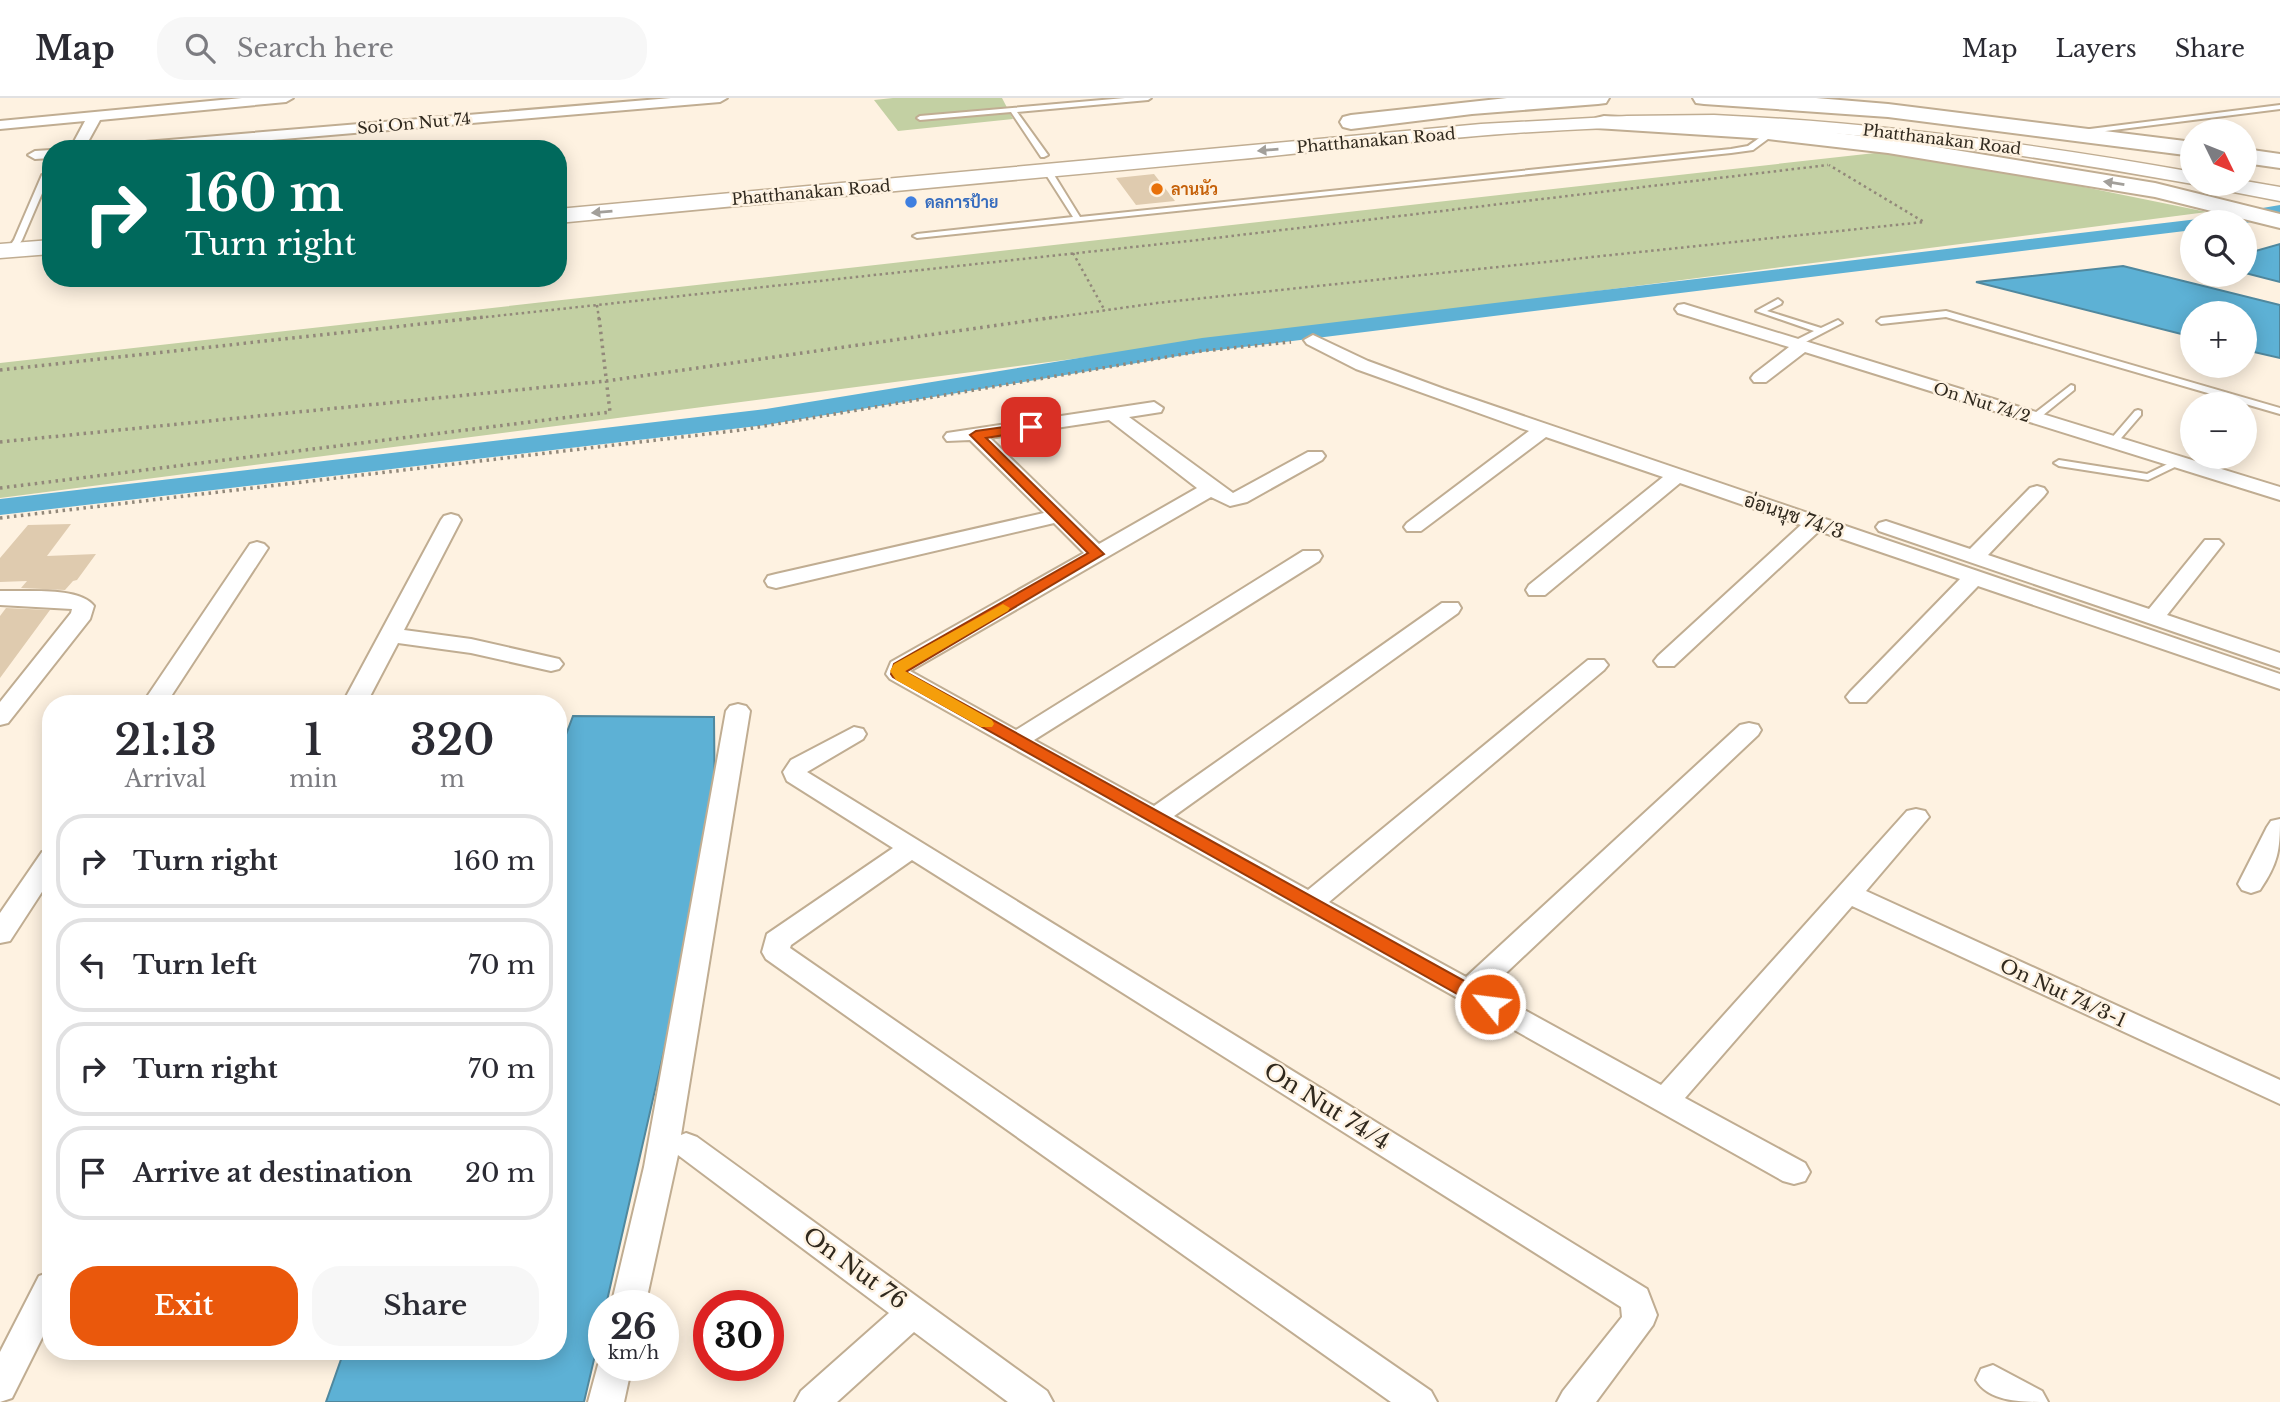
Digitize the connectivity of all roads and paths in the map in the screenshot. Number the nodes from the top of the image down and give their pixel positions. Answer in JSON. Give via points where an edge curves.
{"nodes":[{"id":1,"x":286,"y":98,"type":"edge"},
{"id":2,"x":720,"y":98,"type":"edge"},
{"id":3,"x":1148,"y":98,"type":"edge"},
{"id":4,"x":1598,"y":98,"type":"edge"},
{"id":5,"x":1704,"y":98,"type":"edge"},
{"id":6,"x":1805,"y":100,"type":"edge"},
{"id":7,"x":2280,"y":107,"type":"edge"},
{"id":8,"x":1012,"y":109,"type":"junction"},
{"id":9,"x":94,"y":117,"type":"junction"},
{"id":10,"x":920,"y":118,"type":"dead end"},
{"id":11,"x":1351,"y":122,"type":"junction"},
{"id":12,"x":1604,"y":123,"type":"junction"},
{"id":13,"x":0,"y":125,"type":"edge"},
{"id":14,"x":1772,"y":133,"type":"junction"},
{"id":15,"x":2078,"y":133,"type":"junction"},
{"id":16,"x":82,"y":140,"type":"edge"},
{"id":17,"x":217,"y":140,"type":"edge"},
{"id":18,"x":2180,"y":147,"type":"edge"},
{"id":19,"x":35,"y":155,"type":"dead end"},
{"id":20,"x":42,"y":155,"type":"edge"},
{"id":21,"x":2280,"y":161,"type":"edge"},
{"id":22,"x":2258,"y":162,"type":"edge"},
{"id":23,"x":1046,"y":163,"type":"junction"},
{"id":24,"x":1842,"y":163,"type":"dead end"},
{"id":25,"x":2180,"y":163,"type":"edge"},
{"id":26,"x":1829,"y":165,"type":"junction"},
{"id":27,"x":2121,"y":165,"type":"joint"},
{"id":28,"x":2258,"y":176,"type":"edge"},
{"id":29,"x":42,"y":184,"type":"edge"},
{"id":30,"x":2180,"y":184,"type":"edge"},
{"id":31,"x":2180,"y":188,"type":"edge"},
{"id":32,"x":2258,"y":193,"type":"edge"},
{"id":33,"x":2258,"y":195,"type":"edge"},
{"id":34,"x":2215,"y":196,"type":"edge"},
{"id":35,"x":2276,"y":197,"type":"edge"},
{"id":36,"x":567,"y":199,"type":"edge"},
{"id":37,"x":567,"y":215,"type":"edge"},
{"id":38,"x":1077,"y":218,"type":"junction"},
{"id":39,"x":2280,"y":221,"type":"edge"},
{"id":40,"x":918,"y":236,"type":"dead end"},
{"id":41,"x":42,"y":249,"type":"edge"},
{"id":42,"x":1073,"y":253,"type":"junction"},
{"id":43,"x":4,"y":256,"type":"edge"},
{"id":44,"x":42,"y":262,"type":"edge"},
{"id":45,"x":1778,"y":302,"type":"dead end"},
{"id":46,"x":597,"y":305,"type":"junction"},
{"id":47,"x":1684,"y":309,"type":"dead end"},
{"id":48,"x":1105,"y":311,"type":"junction"},
{"id":49,"x":1881,"y":321,"type":"dead end"},
{"id":50,"x":1838,"y":323,"type":"dead end"},
{"id":51,"x":1821,"y":331,"type":"junction"},
{"id":52,"x":1313,"y":340,"type":"joint"},
{"id":53,"x":1799,"y":345,"type":"junction"},
{"id":54,"x":0,"y":370,"type":"edge"},
{"id":55,"x":1760,"y":378,"type":"dead end"},
{"id":56,"x":606,"y":381,"type":"junction"},
{"id":57,"x":2071,"y":388,"type":"dead end"},
{"id":58,"x":1154,"y":408,"type":"dead end"},
{"id":59,"x":2280,"y":411,"type":"edge"},
{"id":60,"x":2138,"y":413,"type":"dead end"},
{"id":61,"x":1114,"y":415,"type":"junction"},
{"id":62,"x":2034,"y":418,"type":"junction"},
{"id":63,"x":1543,"y":430,"type":"junction"},
{"id":64,"x":976,"y":435,"type":"junction"},
{"id":65,"x":954,"y":437,"type":"dead end"},
{"id":66,"x":0,"y":442,"type":"edge"},
{"id":67,"x":2113,"y":442,"type":"junction"},
{"id":68,"x":1315,"y":456,"type":"dead end"},
{"id":69,"x":2178,"y":462,"type":"junction"},
{"id":70,"x":2059,"y":463,"type":"dead end"},
{"id":71,"x":1676,"y":476,"type":"junction"},
{"id":72,"x":0,"y":488,"type":"edge"},
{"id":73,"x":1211,"y":489,"type":"junction"},
{"id":74,"x":2037,"y":492,"type":"dead end"},
{"id":75,"x":2280,"y":494,"type":"edge"},
{"id":76,"x":1058,"y":516,"type":"junction"},
{"id":77,"x":0,"y":518,"type":"edge"},
{"id":78,"x":451,"y":520,"type":"dead end"},
{"id":79,"x":1815,"y":523,"type":"junction"},
{"id":80,"x":1414,"y":527,"type":"dead end"},
{"id":81,"x":1886,"y":527,"type":"dead end"},
{"id":82,"x":2212,"y":544,"type":"dead end"},
{"id":83,"x":257,"y":548,"type":"dead end"},
{"id":84,"x":1097,"y":554,"type":"junction"},
{"id":85,"x":1311,"y":556,"type":"dead end"},
{"id":86,"x":1974,"y":567,"type":"junction"},
{"id":87,"x":776,"y":581,"type":"dead end"},
{"id":88,"x":1537,"y":590,"type":"dead end"},
{"id":89,"x":0,"y":598,"type":"edge"},
{"id":90,"x":1450,"y":608,"type":"dead end"},
{"id":91,"x":2153,"y":619,"type":"junction"},
{"id":92,"x":390,"y":635,"type":"junction"},
{"id":93,"x":2280,"y":661,"type":"edge"},
{"id":94,"x":1666,"y":662,"type":"dead end"},
{"id":95,"x":551,"y":664,"type":"dead end"},
{"id":96,"x":1596,"y":665,"type":"dead end"},
{"id":97,"x":2280,"y":682,"type":"edge"},
{"id":98,"x":160,"y":695,"type":"edge"},
{"id":99,"x":359,"y":695,"type":"edge"},
{"id":100,"x":1858,"y":697,"type":"dead end"},
{"id":101,"x":738,"y":710,"type":"dead end"},
{"id":102,"x":0,"y":718,"type":"edge"},
{"id":103,"x":1749,"y":730,"type":"dead end"},
{"id":104,"x":854,"y":734,"type":"dead end"},
{"id":105,"x":1017,"y":740,"type":"junction"},
{"id":106,"x":1157,"y":816,"type":"junction"},
{"id":107,"x":1916,"y":817,"type":"dead end"},
{"id":108,"x":2280,"y":827,"type":"edge"},
{"id":109,"x":913,"y":847,"type":"junction"},
{"id":110,"x":42,"y":871,"type":"edge"},
{"id":111,"x":2251,"y":884,"type":"dead end"},
{"id":112,"x":1846,"y":893,"type":"junction"},
{"id":113,"x":1309,"y":904,"type":"junction"},
{"id":114,"x":0,"y":934,"type":"edge"},
{"id":115,"x":1468,"y":992,"type":"junction"},
{"id":116,"x":2280,"y":1093,"type":"edge"},
{"id":117,"x":1665,"y":1101,"type":"junction"},
{"id":118,"x":686,"y":1145,"type":"dead end"},
{"id":119,"x":1794,"y":1172,"type":"dead end"},
{"id":120,"x":632,"y":1290,"type":"edge"},
{"id":121,"x":42,"y":1304,"type":"edge"},
{"id":122,"x":914,"y":1311,"type":"junction"},
{"id":123,"x":1993,"y":1380,"type":"dead end"},
{"id":124,"x":611,"y":1381,"type":"edge"},
{"id":125,"x":0,"y":1387,"type":"edge"},
{"id":126,"x":606,"y":1402,"type":"edge"},
{"id":127,"x":813,"y":1402,"type":"edge"},
{"id":128,"x":1035,"y":1402,"type":"edge"},
{"id":129,"x":1419,"y":1402,"type":"edge"},
{"id":130,"x":1575,"y":1402,"type":"edge"},
{"id":131,"x":2030,"y":1402,"type":"edge"}],
"edges":[{"from":1,"to":9,"type":"street"},
{"from":2,"to":17,"type":"street","name":"Soi On Nut 74"},
{"from":3,"to":8,"type":"lane"},
{"from":4,"to":11,"type":"main road"},
{"from":5,"to":6,"type":"main road"},
{"from":6,"to":15,"type":"main road"},
{"from":7,"to":15,"type":"lane"},
{"from":8,"to":10,"type":"lane"},
{"from":8,"to":23,"type":"lane"},
{"from":9,"to":13,"type":"street"},
{"from":9,"to":16,"type":"street"},
{"from":11,"to":23,"type":"main road","name":"Phatthanakan Road"},
{"from":11,"to":25,"type":"main road","name":"Phatthanakan Road","via":[[1585,108],[1735,109],[1948,126]]},
{"from":12,"to":14,"type":"main road"},
{"from":12,"to":23,"type":"main road","name":"Phatthanakan Road","one_way":true},
{"from":12,"to":27,"type":"main road","name":"Phatthanakan Road","via":[[1711,121],[1832,127],[1914,134]]},
{"from":31,"to":14,"type":"main road","one_way":true,"via":[[2155,190],[1888,146]]},
{"from":14,"to":38,"type":"lane","via":[[1749,148],[1731,151]]},
{"from":15,"to":18,"type":"main road"},
{"from":19,"to":20,"type":"street"},
{"from":21,"to":22,"type":"main road"},
{"from":23,"to":36,"type":"main road","name":"Phatthanakan Road"},
{"from":23,"to":37,"type":"main road","name":"Phatthanakan Road","one_way":true},
{"from":23,"to":38,"type":"lane"},
{"from":24,"to":26,"type":"path"},
{"from":26,"to":42,"type":"path"},
{"from":26,"to":48,"type":"path","via":[[1924,222]]},
{"from":27,"to":30,"type":"main road"},
{"from":28,"to":35,"type":"main road"},
{"from":29,"to":43,"type":"lane","via":[[18,240]]},
{"from":32,"to":35,"type":"main road"},
{"from":33,"to":35,"type":"main road"},
{"from":34,"to":39,"type":"main road"},
{"from":38,"to":40,"type":"lane"},
{"from":41,"to":43,"type":"main road"},
{"from":42,"to":46,"type":"path"},
{"from":42,"to":48,"type":"path"},
{"from":43,"to":44,"type":"main road"},
{"from":45,"to":51,"type":"lane","via":[[1760,311]]},
{"from":46,"to":54,"type":"path"},
{"from":46,"to":56,"type":"path"},
{"from":47,"to":53,"type":"street","name":"On Nut 74/2"},
{"from":48,"to":56,"type":"path"},
{"from":49,"to":59,"type":"lane","via":[[1946,314]]},
{"from":50,"to":51,"type":"lane"},
{"from":51,"to":53,"type":"lane"},
{"from":52,"to":63,"type":"street","name":"อ่อนนุช 74/3","via":[[1362,365]]},
{"from":52,"to":77,"type":"path","via":[[1202,351],[741,430]]},
{"from":53,"to":55,"type":"street"},
{"from":53,"to":62,"type":"street","name":"On Nut 74/2"},
{"from":56,"to":66,"type":"path"},
{"from":56,"to":72,"type":"path","via":[[610,412]]},
{"from":57,"to":62,"type":"lane"},
{"from":58,"to":61,"type":"street"},
{"from":60,"to":67,"type":"lane"},
{"from":61,"to":64,"type":"street"},
{"from":61,"to":73,"type":"street"},
{"from":62,"to":67,"type":"street","name":"On Nut 74/2"},
{"from":63,"to":71,"type":"street","name":"อ่อนนุช 74/3"},
{"from":63,"to":80,"type":"street"},
{"from":64,"to":65,"type":"street"},
{"from":64,"to":76,"type":"street"},
{"from":67,"to":69,"type":"street","name":"On Nut 74/2"},
{"from":68,"to":73,"type":"street","via":[[1240,498],[1230,500]]},
{"from":69,"to":70,"type":"lane","via":[[2148,477]]},
{"from":69,"to":75,"type":"street","name":"On Nut 74/2"},
{"from":71,"to":79,"type":"street","name":"อ่อนนุช 74/3"},
{"from":71,"to":88,"type":"street"},
{"from":73,"to":84,"type":"street"},
{"from":74,"to":86,"type":"street"},
{"from":76,"to":84,"type":"street"},
{"from":76,"to":87,"type":"street"},
{"from":78,"to":92,"type":"street"},
{"from":79,"to":86,"type":"street","name":"อ่อนนุช 74/3"},
{"from":79,"to":94,"type":"street"},
{"from":81,"to":86,"type":"street"},
{"from":82,"to":91,"type":"street"},
{"from":83,"to":98,"type":"street"},
{"from":84,"to":105,"type":"street","via":[[899,667],[901,677]]},
{"from":85,"to":105,"type":"street"},
{"from":86,"to":91,"type":"street"},
{"from":86,"to":97,"type":"street","name":"อ่อนนุช 74/3"},
{"from":86,"to":100,"type":"street"},
{"from":89,"to":102,"type":"street","via":[[72,600],[83,606],[82,614]]},
{"from":90,"to":106,"type":"street"},
{"from":91,"to":93,"type":"street"},
{"from":92,"to":95,"type":"street","via":[[448,641]]},
{"from":92,"to":99,"type":"street"},
{"from":96,"to":113,"type":"street"},
{"from":101,"to":120,"type":"street","via":[[660,1167]]},
{"from":103,"to":115,"type":"street"},
{"from":104,"to":109,"type":"street","name":"On Nut 74/4","via":[[800,765],[796,776]]},
{"from":105,"to":106,"type":"street"},
{"from":106,"to":113,"type":"street"},
{"from":107,"to":112,"type":"street"},
{"from":108,"to":111,"type":"street"},
{"from":109,"to":129,"type":"street","via":[[803,921],[777,941],[776,952]]},
{"from":109,"to":130,"type":"street","name":"On Nut 74/4","via":[[1634,1299],[1640,1315],[1636,1325]]},
{"from":110,"to":114,"type":"street"},
{"from":112,"to":116,"type":"street","name":"On Nut 74/3-1"},
{"from":112,"to":117,"type":"street"},
{"from":113,"to":115,"type":"street"},
{"from":115,"to":117,"type":"street"},
{"from":117,"to":119,"type":"street"},
{"from":118,"to":122,"type":"street","name":"On Nut 76"},
{"from":121,"to":125,"type":"street"},
{"from":122,"to":127,"type":"street","name":"On Nut 76"},
{"from":122,"to":128,"type":"street"},
{"from":123,"to":131,"type":"street"},
{"from":124,"to":126,"type":"street"}]}
